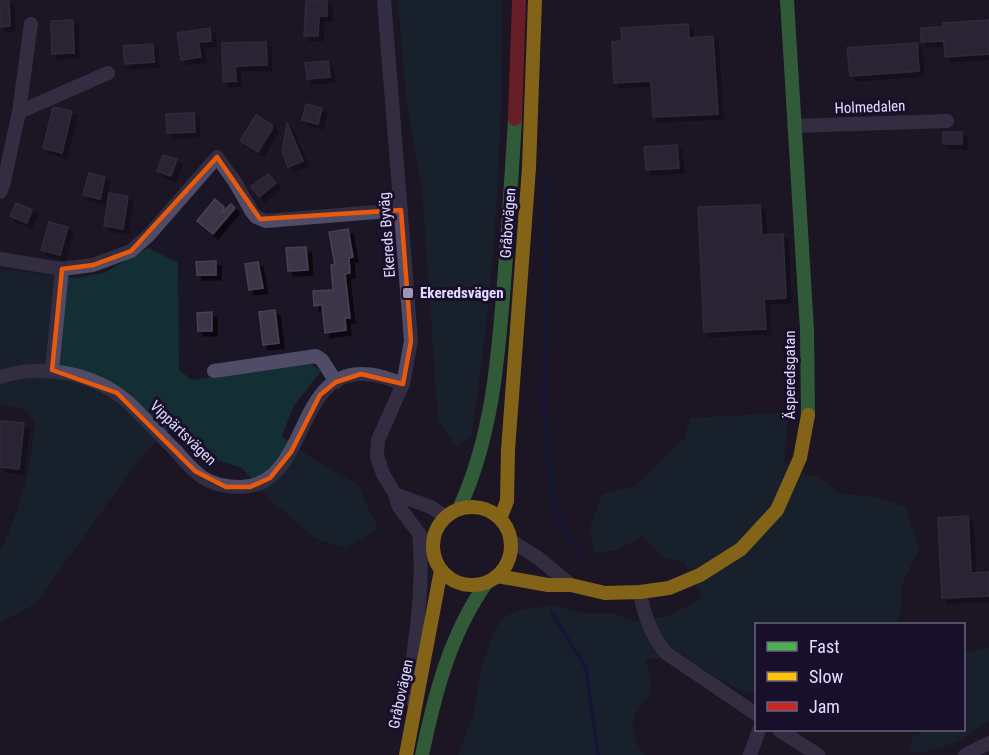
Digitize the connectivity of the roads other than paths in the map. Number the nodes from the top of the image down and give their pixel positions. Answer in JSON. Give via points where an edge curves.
{"nodes":[{"id":1,"x":384,"y":0,"type":"edge"},
{"id":2,"x":519,"y":0,"type":"edge"},
{"id":3,"x":535,"y":0,"type":"edge"},
{"id":4,"x":787,"y":0,"type":"edge"},
{"id":5,"x":31,"y":24,"type":"dead end"},
{"id":6,"x":108,"y":73,"type":"dead end"},
{"id":7,"x":19,"y":112,"type":"junction"},
{"id":8,"x":947,"y":121,"type":"dead end"},
{"id":9,"x":795,"y":126,"type":"junction"},
{"id":10,"x":0,"y":192,"type":"edge"},
{"id":11,"x":401,"y":210,"type":"junction"},
{"id":12,"x":0,"y":259,"type":"edge"},
{"id":13,"x":62,"y":269,"type":"junction"},
{"id":14,"x":51,"y":370,"type":"junction"},
{"id":15,"x":214,"y":371,"type":"dead end"},
{"id":16,"x":0,"y":377,"type":"edge"},
{"id":17,"x":336,"y":382,"type":"junction"},
{"id":18,"x":403,"y":384,"type":"junction"},
{"id":19,"x":395,"y":494,"type":"junction"},
{"id":20,"x":459,"y":509,"type":"junction"},
{"id":21,"x":446,"y":517,"type":"junction"},
{"id":22,"x":500,"y":519,"type":"junction"},
{"id":23,"x":418,"y":531,"type":"junction"},
{"id":24,"x":511,"y":541,"type":"junction"},
{"id":25,"x":434,"y":553,"type":"junction"},
{"id":26,"x":441,"y":570,"type":"junction"},
{"id":27,"x":492,"y":579,"type":"junction"},
{"id":28,"x":571,"y":585,"type":"junction"},
{"id":29,"x":640,"y":592,"type":"junction"},
{"id":30,"x":755,"y":713,"type":"edge"},
{"id":31,"x":758,"y":731,"type":"edge"},
{"id":32,"x":782,"y":731,"type":"edge"},
{"id":33,"x":989,"y":743,"type":"edge"},
{"id":34,"x":406,"y":751,"type":"edge"},
{"id":35,"x":422,"y":755,"type":"edge"},
{"id":36,"x":750,"y":755,"type":"edge"},
{"id":37,"x":818,"y":755,"type":"edge"},
{"id":38,"x":965,"y":755,"type":"edge"}],
"edges":[{"from":1,"to":11,"type":"street","name":"Ekereds Byväg"},
{"from":2,"to":20,"type":"main road","name":"Gråbovägen","via":[[514,158],[500,335],[476,475]]},
{"from":3,"to":22,"type":"main road","name":"Gråbovägen","via":[[529,168],[507,501]]},
{"from":4,"to":9,"type":"main road","name":"Äsperedsgatan"},
{"from":5,"to":7,"type":"street"},
{"from":6,"to":7,"type":"street"},
{"from":7,"to":10,"type":"street"},
{"from":8,"to":9,"type":"street","name":"Holmedalen"},
{"from":9,"to":29,"type":"main road","name":"Äsperedsgatan","via":[[808,396],[800,458],[777,510],[741,549],[682,584]]},
{"from":11,"to":13,"type":"street","via":[[266,221],[252,212],[217,157],[131,251],[93,265]]},
{"from":11,"to":18,"type":"street","name":"Ekereds Byväg","via":[[411,340]]},
{"from":12,"to":13,"type":"street"},
{"from":13,"to":14,"type":"street"},
{"from":14,"to":16,"type":"street","name":"Vippärtsvägen"},
{"from":14,"to":17,"type":"street","name":"Vippärtsvägen","via":[[87,378],[117,393],[195,471],[212,482],[232,487],[250,486],[270,478],[280,468],[320,395]]},
{"from":15,"to":17,"type":"street","via":[[316,356]]},
{"from":17,"to":18,"type":"street","via":[[361,374]]},
{"from":18,"to":19,"type":"street","name":"Ekereds Byväg","via":[[378,440],[377,456],[385,480]]},
{"from":19,"to":21,"type":"street"},
{"from":19,"to":23,"type":"street","name":"Ekereds Byväg","via":[[399,507]]},
{"from":20,"to":21,"type":"main road"},
{"from":20,"to":22,"type":"main road","via":[[481,508]]},
{"from":21,"to":25,"type":"main road","via":[[435,533]]},
{"from":22,"to":24,"type":"main road"},
{"from":23,"to":25,"type":"street","name":"Ekereds Byväg"},
{"from":23,"to":34,"type":"street","via":[[421,570],[405,720]]},
{"from":24,"to":27,"type":"main road","via":[[508,560]]},
{"from":24,"to":28,"type":"street","name":"Äsperedsgatan"},
{"from":25,"to":26,"type":"main road"},
{"from":26,"to":27,"type":"main road","via":[[462,584]]},
{"from":26,"to":34,"type":"main road","name":"Gråbovägen"},
{"from":27,"to":28,"type":"main road","name":"Äsperedsgatan"},
{"from":27,"to":35,"type":"main road","via":[[473,599],[455,638],[441,676]]},
{"from":28,"to":29,"type":"main road","name":"Äsperedsgatan","via":[[605,593]]},
{"from":29,"to":30,"type":"street","via":[[655,636],[666,653]]},
{"from":31,"to":36,"type":"street"},
{"from":32,"to":37,"type":"street"},
{"from":33,"to":38,"type":"street"}]}
